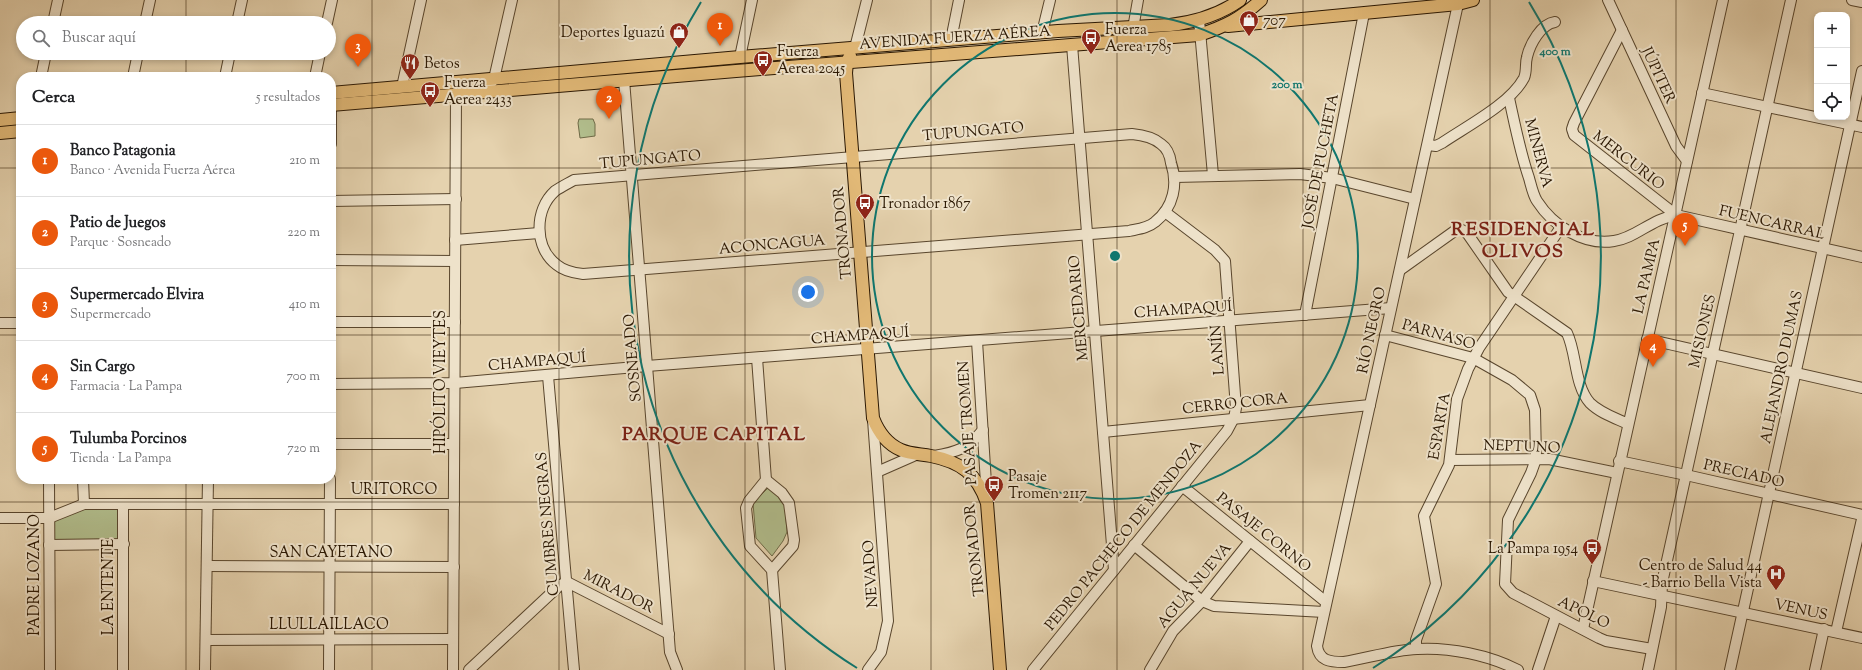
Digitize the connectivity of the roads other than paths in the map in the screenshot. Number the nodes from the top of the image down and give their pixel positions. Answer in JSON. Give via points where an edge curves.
{"nodes":[{"id":1,"x":58,"y":0,"type":"edge"},
{"id":2,"x":150,"y":0,"type":"edge"},
{"id":3,"x":242,"y":0,"type":"edge"},
{"id":4,"x":332,"y":0,"type":"edge"},
{"id":5,"x":421,"y":0,"type":"edge"},
{"id":6,"x":512,"y":0,"type":"edge"},
{"id":7,"x":752,"y":0,"type":"edge"},
{"id":8,"x":867,"y":0,"type":"edge"},
{"id":9,"x":959,"y":0,"type":"edge"},
{"id":10,"x":1050,"y":0,"type":"edge"},
{"id":11,"x":1138,"y":0,"type":"edge"},
{"id":12,"x":1240,"y":0,"type":"edge"},
{"id":13,"x":1262,"y":0,"type":"edge"},
{"id":14,"x":1473,"y":0,"type":"edge"},
{"id":15,"x":1723,"y":0,"type":"edge"},
{"id":16,"x":1791,"y":0,"type":"edge"},
{"id":17,"x":1852,"y":0,"type":"edge"},
{"id":18,"x":1862,"y":2,"type":"edge"},
{"id":19,"x":1611,"y":3,"type":"edge"},
{"id":20,"x":1458,"y":4,"type":"junction"},
{"id":21,"x":1364,"y":13,"type":"junction"},
{"id":22,"x":55,"y":16,"type":"edge"},
{"id":23,"x":147,"y":16,"type":"edge"},
{"id":24,"x":239,"y":16,"type":"edge"},
{"id":25,"x":329,"y":16,"type":"edge"},
{"id":26,"x":1199,"y":20,"type":"junction"},
{"id":27,"x":1555,"y":22,"type":"dead end"},
{"id":28,"x":1132,"y":27,"type":"junction"},
{"id":29,"x":1224,"y":27,"type":"junction"},
{"id":30,"x":1622,"y":30,"type":"junction"},
{"id":31,"x":1042,"y":33,"type":"junction"},
{"id":32,"x":1199,"y":35,"type":"junction"},
{"id":33,"x":951,"y":40,"type":"junction"},
{"id":34,"x":1131,"y":40,"type":"junction"},
{"id":35,"x":1072,"y":45,"type":"junction"},
{"id":36,"x":855,"y":48,"type":"junction"},
{"id":37,"x":740,"y":57,"type":"junction"},
{"id":38,"x":45,"y":60,"type":"edge"},
{"id":39,"x":137,"y":60,"type":"edge"},
{"id":40,"x":229,"y":60,"type":"edge"},
{"id":41,"x":319,"y":60,"type":"edge"},
{"id":42,"x":848,"y":62,"type":"junction"},
{"id":43,"x":1862,"y":71,"type":"edge"},
{"id":44,"x":42,"y":72,"type":"edge"},
{"id":45,"x":134,"y":72,"type":"edge"},
{"id":46,"x":226,"y":72,"type":"edge"},
{"id":47,"x":316,"y":72,"type":"edge"},
{"id":48,"x":494,"y":79,"type":"junction"},
{"id":49,"x":624,"y":80,"type":"junction"},
{"id":50,"x":402,"y":87,"type":"junction"},
{"id":51,"x":485,"y":92,"type":"junction"},
{"id":52,"x":336,"y":93,"type":"edge"},
{"id":53,"x":1702,"y":93,"type":"junction"},
{"id":54,"x":456,"y":95,"type":"junction"},
{"id":55,"x":1509,"y":98,"type":"junction"},
{"id":56,"x":336,"y":105,"type":"edge"},
{"id":57,"x":1767,"y":108,"type":"junction"},
{"id":58,"x":16,"y":118,"type":"edge"},
{"id":59,"x":0,"y":120,"type":"edge"},
{"id":60,"x":1850,"y":125,"type":"junction"},
{"id":61,"x":1862,"y":127,"type":"edge"},
{"id":62,"x":16,"y":131,"type":"edge"},
{"id":63,"x":0,"y":132,"type":"edge"},
{"id":64,"x":1079,"y":137,"type":"junction"},
{"id":65,"x":1428,"y":145,"type":"junction"},
{"id":66,"x":852,"y":156,"type":"junction"},
{"id":67,"x":1687,"y":161,"type":"junction"},
{"id":68,"x":632,"y":175,"type":"junction"},
{"id":69,"x":1213,"y":175,"type":"junction"},
{"id":70,"x":1175,"y":177,"type":"junction"},
{"id":71,"x":1332,"y":178,"type":"junction"},
{"id":72,"x":456,"y":199,"type":"junction"},
{"id":73,"x":1415,"y":199,"type":"junction"},
{"id":74,"x":336,"y":201,"type":"edge"},
{"id":75,"x":1165,"y":212,"type":"junction"},
{"id":76,"x":1676,"y":215,"type":"junction"},
{"id":77,"x":1561,"y":227,"type":"junction"},
{"id":78,"x":1741,"y":230,"type":"junction"},
{"id":79,"x":539,"y":233,"type":"junction"},
{"id":80,"x":1087,"y":235,"type":"junction"},
{"id":81,"x":455,"y":240,"type":"junction"},
{"id":82,"x":1823,"y":248,"type":"junction"},
{"id":83,"x":859,"y":252,"type":"junction"},
{"id":84,"x":1862,"y":257,"type":"edge"},
{"id":85,"x":336,"y":260,"type":"edge"},
{"id":86,"x":455,"y":261,"type":"junction"},
{"id":87,"x":640,"y":270,"type":"junction"},
{"id":88,"x":1400,"y":270,"type":"junction"},
{"id":89,"x":1514,"y":296,"type":"junction"},
{"id":90,"x":1391,"y":308,"type":"junction"},
{"id":91,"x":1305,"y":315,"type":"junction"},
{"id":92,"x":1230,"y":321,"type":"junction"},
{"id":93,"x":336,"y":322,"type":"edge"},
{"id":94,"x":455,"y":322,"type":"junction"},
{"id":95,"x":0,"y":323,"type":"edge"},
{"id":96,"x":16,"y":323,"type":"edge"},
{"id":97,"x":1095,"y":331,"type":"junction"},
{"id":98,"x":1385,"y":335,"type":"junction"},
{"id":99,"x":1647,"y":339,"type":"junction"},
{"id":100,"x":977,"y":341,"type":"junction"},
{"id":101,"x":867,"y":350,"type":"junction"},
{"id":102,"x":1712,"y":354,"type":"junction"},
{"id":103,"x":757,"y":358,"type":"junction"},
{"id":104,"x":1473,"y":358,"type":"junction"},
{"id":105,"x":647,"y":366,"type":"junction"},
{"id":106,"x":1795,"y":373,"type":"junction"},
{"id":107,"x":548,"y":376,"type":"junction"},
{"id":108,"x":455,"y":383,"type":"junction"},
{"id":109,"x":336,"y":384,"type":"edge"},
{"id":110,"x":1862,"y":388,"type":"edge"},
{"id":111,"x":1370,"y":405,"type":"junction"},
{"id":112,"x":873,"y":418,"type":"junction"},
{"id":113,"x":1234,"y":418,"type":"junction"},
{"id":114,"x":1628,"y":424,"type":"junction"},
{"id":115,"x":983,"y":430,"type":"junction"},
{"id":116,"x":1103,"y":432,"type":"junction"},
{"id":117,"x":336,"y":444,"type":"edge"},
{"id":118,"x":454,"y":444,"type":"junction"},
{"id":119,"x":918,"y":454,"type":"junction"},
{"id":120,"x":932,"y":456,"type":"junction"},
{"id":121,"x":1536,"y":459,"type":"junction"},
{"id":122,"x":1450,"y":460,"type":"junction"},
{"id":123,"x":1619,"y":461,"type":"junction"},
{"id":124,"x":877,"y":472,"type":"junction"},
{"id":125,"x":1617,"y":473,"type":"junction"},
{"id":126,"x":1686,"y":475,"type":"junction"},
{"id":127,"x":766,"y":480,"type":"junction"},
{"id":128,"x":49,"y":484,"type":"edge"},
{"id":129,"x":83,"y":484,"type":"edge"},
{"id":130,"x":208,"y":484,"type":"edge"},
{"id":131,"x":330,"y":484,"type":"edge"},
{"id":132,"x":1182,"y":486,"type":"junction"},
{"id":133,"x":1769,"y":494,"type":"junction"},
{"id":134,"x":987,"y":503,"type":"junction"},
{"id":135,"x":84,"y":504,"type":"junction"},
{"id":136,"x":123,"y":504,"type":"junction"},
{"id":137,"x":208,"y":504,"type":"junction"},
{"id":138,"x":330,"y":504,"type":"junction"},
{"id":139,"x":454,"y":504,"type":"junction"},
{"id":140,"x":1862,"y":515,"type":"edge"},
{"id":141,"x":0,"y":518,"type":"edge"},
{"id":142,"x":49,"y":518,"type":"junction"},
{"id":143,"x":1862,"y":519,"type":"edge"},
{"id":144,"x":1250,"y":541,"type":"junction"},
{"id":145,"x":124,"y":544,"type":"junction"},
{"id":146,"x":49,"y":545,"type":"junction"},
{"id":147,"x":1134,"y":546,"type":"junction"},
{"id":148,"x":208,"y":566,"type":"junction"},
{"id":149,"x":330,"y":566,"type":"junction"},
{"id":150,"x":454,"y":567,"type":"junction"},
{"id":151,"x":772,"y":570,"type":"junction"},
{"id":152,"x":1114,"y":570,"type":"junction"},
{"id":153,"x":1593,"y":581,"type":"junction"},
{"id":154,"x":567,"y":582,"type":"junction"},
{"id":155,"x":1662,"y":596,"type":"junction"},
{"id":156,"x":1202,"y":601,"type":"junction"},
{"id":157,"x":1325,"y":607,"type":"junction"},
{"id":158,"x":1742,"y":612,"type":"junction"},
{"id":159,"x":1556,"y":616,"type":"junction"},
{"id":160,"x":1583,"y":629,"type":"junction"},
{"id":161,"x":1824,"y":629,"type":"junction"},
{"id":162,"x":1836,"y":632,"type":"junction"},
{"id":163,"x":669,"y":634,"type":"junction"},
{"id":164,"x":1862,"y":638,"type":"edge"},
{"id":165,"x":453,"y":639,"type":"junction"},
{"id":166,"x":206,"y":640,"type":"junction"},
{"id":167,"x":329,"y":640,"type":"junction"},
{"id":168,"x":1416,"y":649,"type":"junction"},
{"id":169,"x":1652,"y":649,"type":"junction"},
{"id":170,"x":50,"y":670,"type":"edge"},
{"id":171,"x":124,"y":670,"type":"edge"},
{"id":172,"x":205,"y":670,"type":"edge"},
{"id":173,"x":329,"y":670,"type":"edge"},
{"id":174,"x":453,"y":670,"type":"edge"},
{"id":175,"x":469,"y":670,"type":"edge"},
{"id":176,"x":574,"y":670,"type":"edge"},
{"id":177,"x":677,"y":670,"type":"edge"},
{"id":178,"x":780,"y":670,"type":"edge"},
{"id":179,"x":868,"y":670,"type":"edge"},
{"id":180,"x":1000,"y":670,"type":"edge"},
{"id":181,"x":1033,"y":670,"type":"edge"},
{"id":182,"x":1150,"y":670,"type":"edge"},
{"id":183,"x":1518,"y":670,"type":"edge"},
{"id":184,"x":1538,"y":670,"type":"edge"},
{"id":185,"x":1648,"y":670,"type":"edge"},
{"id":186,"x":1730,"y":670,"type":"edge"},
{"id":187,"x":1815,"y":670,"type":"edge"}],
"edges":[{"from":1,"to":22,"type":"street"},
{"from":2,"to":23,"type":"street"},
{"from":3,"to":24,"type":"street"},
{"from":4,"to":25,"type":"street"},
{"from":5,"to":50,"type":"street"},
{"from":6,"to":48,"type":"street"},
{"from":7,"to":37,"type":"street"},
{"from":8,"to":36,"type":"street"},
{"from":9,"to":33,"type":"street"},
{"from":10,"to":31,"type":"street"},
{"from":11,"to":28,"type":"street"},
{"from":12,"to":26,"type":"main road","name":"AVENIDA FUERZA AÉREA"},
{"from":13,"to":29,"type":"main road","name":"AVENIDA FUERZA AÉREA"},
{"from":14,"to":20,"type":"main road"},
{"from":15,"to":53,"type":"street","name":"LA PAMPA"},
{"from":16,"to":57,"type":"street","name":"MISIONES"},
{"from":17,"to":18,"type":"street"},
{"from":19,"to":30,"type":"street","name":"JÚPITER"},
{"from":20,"to":21,"type":"main road"},
{"from":20,"to":65,"type":"street","name":"RÍO NEGRO"},
{"from":21,"to":29,"type":"main road"},
{"from":21,"to":71,"type":"street","name":"JOSÉ DE PUCHETA"},
{"from":26,"to":28,"type":"main road","name":"AVENIDA FUERZA AÉREA"},
{"from":26,"to":32,"type":"street"},
{"from":27,"to":55,"type":"street","via":[[1548,25],[1535,39],[1527,58],[1524,77]]},
{"from":28,"to":31,"type":"main road","name":"AVENIDA FUERZA AÉREA"},
{"from":28,"to":34,"type":"street"},
{"from":29,"to":32,"type":"main road","name":"AVENIDA FUERZA AÉREA"},
{"from":30,"to":67,"type":"street","name":"JÚPITER","via":[[1676,146]]},
{"from":30,"to":76,"type":"street","name":"MERCURIO","via":[[1572,129],[1574,135]]},
{"from":31,"to":33,"type":"main road","name":"AVENIDA FUERZA AÉREA"},
{"from":32,"to":34,"type":"main road","name":"AVENIDA FUERZA AÉREA"},
{"from":32,"to":69,"type":"street"},
{"from":33,"to":36,"type":"main road","name":"AVENIDA FUERZA AÉREA"},
{"from":34,"to":35,"type":"main road","name":"AVENIDA FUERZA AÉREA"},
{"from":35,"to":42,"type":"main road","name":"AVENIDA FUERZA AÉREA"},
{"from":35,"to":64,"type":"street","name":"MERCEDARIO"},
{"from":36,"to":37,"type":"main road","name":"AVENIDA FUERZA AÉREA"},
{"from":36,"to":42,"type":"main road","name":"TRONADOR"},
{"from":37,"to":48,"type":"main road","name":"AVENIDA FUERZA AÉREA"},
{"from":38,"to":44,"type":"street"},
{"from":39,"to":45,"type":"street"},
{"from":40,"to":46,"type":"street"},
{"from":41,"to":47,"type":"street"},
{"from":42,"to":49,"type":"main road","name":"AVENIDA FUERZA AÉREA"},
{"from":42,"to":66,"type":"main road","name":"TRONADOR","via":[[846,73]]},
{"from":43,"to":60,"type":"street","name":"ALEJANDRO DUMAS"},
{"from":48,"to":50,"type":"main road","name":"AVENIDA FUERZA AÉREA"},
{"from":48,"to":51,"type":"street"},
{"from":49,"to":51,"type":"main road","name":"AVENIDA FUERZA AÉREA"},
{"from":49,"to":68,"type":"street","name":"SOSNEADO"},
{"from":50,"to":52,"type":"main road","name":"AVENIDA FUERZA AÉREA"},
{"from":51,"to":54,"type":"main road","name":"AVENIDA FUERZA AÉREA"},
{"from":53,"to":57,"type":"street"},
{"from":53,"to":67,"type":"street","name":"LA PAMPA"},
{"from":54,"to":56,"type":"main road","name":"AVENIDA FUERZA AÉREA"},
{"from":54,"to":72,"type":"street","name":"HIPÓLITO VIEYTES"},
{"from":55,"to":65,"type":"street","via":[[1442,143],[1436,146]]},
{"from":55,"to":77,"type":"street","name":"MINERVA","via":[[1534,196]]},
{"from":57,"to":60,"type":"street"},
{"from":57,"to":78,"type":"street","name":"MISIONES"},
{"from":58,"to":59,"type":"main road"},
{"from":60,"to":61,"type":"street"},
{"from":60,"to":82,"type":"street","name":"ALEJANDRO DUMAS"},
{"from":62,"to":63,"type":"main road"},
{"from":64,"to":66,"type":"street","name":"TUPUNGATO"},
{"from":64,"to":70,"type":"street","name":"TUPUNGATO","via":[[1144,135],[1162,144],[1169,154]]},
{"from":64,"to":80,"type":"street","name":"MERCEDARIO"},
{"from":65,"to":73,"type":"street","name":"RÍO NEGRO"},
{"from":66,"to":68,"type":"street","name":"TUPUNGATO"},
{"from":66,"to":83,"type":"main road","name":"TRONADOR"},
{"from":67,"to":76,"type":"street","name":"LA PAMPA"},
{"from":68,"to":79,"type":"street","name":"TUPUNGATO","via":[[574,180],[564,185],[554,192],[547,202],[541,214]]},
{"from":68,"to":87,"type":"street","name":"SOSNEADO"},
{"from":69,"to":70,"type":"street"},
{"from":69,"to":71,"type":"street","via":[[1300,174]]},
{"from":70,"to":75,"type":"street","name":"ACONCAGUA","via":[[1173,195]]},
{"from":71,"to":73,"type":"street"},
{"from":71,"to":91,"type":"street","name":"JOSÉ DE PUCHETA"},
{"from":72,"to":74,"type":"street"},
{"from":72,"to":81,"type":"street","name":"HIPÓLITO VIEYTES"},
{"from":73,"to":88,"type":"street","name":"RÍO NEGRO"},
{"from":75,"to":80,"type":"street","name":"ACONCAGUA","via":[[1146,227]]},
{"from":75,"to":92,"type":"street","name":"LANÍN","via":[[1215,250],[1225,261]]},
{"from":76,"to":77,"type":"street","name":"MINERVA","via":[[1663,217],[1627,237],[1613,241],[1586,239]]},
{"from":76,"to":78,"type":"street","name":"FUENCARRAL"},
{"from":76,"to":99,"type":"street","name":"LA PAMPA"},
{"from":77,"to":89,"type":"street","name":"ESPARTA"},
{"from":78,"to":82,"type":"street","name":"FUENCARRAL"},
{"from":78,"to":102,"type":"street","name":"MISIONES"},
{"from":79,"to":81,"type":"street"},
{"from":79,"to":87,"type":"street","name":"ACONCAGUA","via":[[550,257],[556,265],[564,269],[583,274]]},
{"from":80,"to":83,"type":"street","name":"ACONCAGUA"},
{"from":80,"to":97,"type":"street","name":"MERCEDARIO"},
{"from":81,"to":86,"type":"street","name":"HIPÓLITO VIEYTES"},
{"from":82,"to":84,"type":"street","name":"FUENCARRAL"},
{"from":82,"to":106,"type":"street","name":"ALEJANDRO DUMAS"},
{"from":83,"to":87,"type":"street","name":"ACONCAGUA"},
{"from":83,"to":101,"type":"main road","name":"TRONADOR"},
{"from":85,"to":86,"type":"street"},
{"from":86,"to":94,"type":"street","name":"HIPÓLITO VIEYTES"},
{"from":87,"to":105,"type":"street","name":"SOSNEADO"},
{"from":88,"to":89,"type":"street","via":[[1456,230],[1462,230],[1467,233],[1504,287]]},
{"from":88,"to":90,"type":"street","name":"RÍO NEGRO"},
{"from":89,"to":104,"type":"street","name":"ESPARTA"},
{"from":89,"to":114,"type":"street","via":[[1567,333],[1585,396],[1601,411]]},
{"from":90,"to":91,"type":"street","name":"CHAMPAQUÍ"},
{"from":90,"to":98,"type":"street","name":"RÍO NEGRO"},
{"from":91,"to":92,"type":"street","name":"CHAMPAQUÍ"},
{"from":92,"to":97,"type":"street","name":"CHAMPAQUÍ"},
{"from":92,"to":113,"type":"street","name":"LANÍN","via":[[1236,408]]},
{"from":93,"to":94,"type":"street"},
{"from":94,"to":108,"type":"street","name":"HIPÓLITO VIEYTES"},
{"from":95,"to":96,"type":"street"},
{"from":97,"to":100,"type":"street","name":"CHAMPAQUÍ"},
{"from":97,"to":116,"type":"street","name":"MERCEDARIO"},
{"from":98,"to":104,"type":"street","name":"PARNASO"},
{"from":98,"to":111,"type":"street","name":"RÍO NEGRO"},
{"from":99,"to":102,"type":"street"},
{"from":99,"to":114,"type":"street","name":"LA PAMPA"},
{"from":100,"to":101,"type":"street","name":"CHAMPAQUÍ"},
{"from":100,"to":115,"type":"street","name":"PASAJE TROMEN"},
{"from":101,"to":103,"type":"street","name":"CHAMPAQUÍ"},
{"from":101,"to":112,"type":"main road","name":"TRONADOR"},
{"from":102,"to":106,"type":"street"},
{"from":102,"to":126,"type":"street","name":"MISIONES"},
{"from":103,"to":105,"type":"street","name":"CHAMPAQUÍ"},
{"from":103,"to":127,"type":"street"},
{"from":104,"to":121,"type":"street","name":"PARNASO","via":[[1512,380],[1530,396],[1535,410]]},
{"from":104,"to":122,"type":"street","name":"ESPARTA","via":[[1455,410]]},
{"from":105,"to":107,"type":"street","name":"CHAMPAQUÍ"},
{"from":105,"to":163,"type":"street","name":"SOSNEADO"},
{"from":106,"to":110,"type":"street"},
{"from":106,"to":133,"type":"street","name":"ALEJANDRO DUMAS"},
{"from":107,"to":108,"type":"street","name":"CHAMPAQUÍ"},
{"from":107,"to":154,"type":"street","name":"CUMBRES NEGRAS"},
{"from":108,"to":109,"type":"street","name":"CHAMPAQUÍ"},
{"from":108,"to":118,"type":"street","name":"HIPÓLITO VIEYTES"},
{"from":111,"to":113,"type":"street","name":"CERRO CORA"},
{"from":111,"to":157,"type":"street","name":"RÍO NEGRO"},
{"from":112,"to":119,"type":"main road","name":"TRONADOR","via":[[877,429],[894,446]]},
{"from":112,"to":124,"type":"street","name":"TRONADOR"},
{"from":113,"to":116,"type":"street","name":"CERRO CORA"},
{"from":113,"to":132,"type":"street","name":"PEDRO PACHECO DE MENDOZA","via":[[1227,431]]},
{"from":114,"to":123,"type":"street","name":"LA PAMPA"},
{"from":115,"to":120,"type":"street","name":"TRONADOR","via":[[974,441],[962,449]]},
{"from":115,"to":134,"type":"street","name":"PASAJE TROMEN"},
{"from":116,"to":152,"type":"street","name":"MERCEDARIO"},
{"from":117,"to":118,"type":"street"},
{"from":118,"to":139,"type":"street","name":"HIPÓLITO VIEYTES"},
{"from":119,"to":120,"type":"main road","name":"TRONADOR"},
{"from":119,"to":124,"type":"street"},
{"from":120,"to":134,"type":"main road","name":"TRONADOR","via":[[957,464],[968,472],[977,481]]},
{"from":121,"to":122,"type":"street","name":"NEPTUNO"},
{"from":121,"to":125,"type":"street","name":"NEPTUNO","via":[[1557,460]]},
{"from":121,"to":159,"type":"street","name":"APOLO","via":[[1508,520],[1506,584],[1513,593]]},
{"from":122,"to":168,"type":"street","name":"ESPARTA","via":[[1424,516],[1436,584],[1416,640]]},
{"from":123,"to":125,"type":"street","name":"LA PAMPA"},
{"from":123,"to":126,"type":"street","name":"PRECIADO"},
{"from":124,"to":179,"type":"street","name":"NEVADO","via":[[888,622],[881,652]]},
{"from":125,"to":153,"type":"street","name":"LA PAMPA"},
{"from":126,"to":133,"type":"street","name":"PRECIADO"},
{"from":126,"to":155,"type":"street","name":"MISIONES","via":[[1662,583]]},
{"from":127,"to":151,"type":"street","via":[[746,508],[750,546]]},
{"from":127,"to":151,"type":"street","via":[[782,493],[789,503],[794,540],[793,546]]},
{"from":128,"to":142,"type":"street","name":"PADRE LOZANO"},
{"from":129,"to":135,"type":"street"},
{"from":130,"to":137,"type":"street"},
{"from":131,"to":138,"type":"street"},
{"from":132,"to":144,"type":"street","name":"PASAJE CORNO"},
{"from":132,"to":147,"type":"street","name":"PEDRO PACHECO DE MENDOZA"},
{"from":133,"to":140,"type":"street","name":"PRECIADO"},
{"from":133,"to":158,"type":"street","name":"ALEJANDRO DUMAS"},
{"from":134,"to":180,"type":"main road","name":"TRONADOR"},
{"from":135,"to":136,"type":"street","name":"URITORCO"},
{"from":135,"to":142,"type":"street","name":"URITORCO"},
{"from":136,"to":137,"type":"street","name":"URITORCO"},
{"from":136,"to":145,"type":"street","name":"LA ENTENTE"},
{"from":137,"to":138,"type":"street","name":"URITORCO"},
{"from":137,"to":148,"type":"street"},
{"from":138,"to":139,"type":"street","name":"URITORCO"},
{"from":138,"to":149,"type":"street"},
{"from":139,"to":150,"type":"street","name":"HIPÓLITO VIEYTES"},
{"from":141,"to":142,"type":"street","name":"URITORCO"},
{"from":142,"to":146,"type":"street","name":"PADRE LOZANO"},
{"from":143,"to":162,"type":"street"},
{"from":144,"to":156,"type":"street","name":"AGUA NUEVA"},
{"from":144,"to":157,"type":"street","name":"PASAJE CORNO"},
{"from":145,"to":146,"type":"street"},
{"from":145,"to":171,"type":"street","name":"LA ENTENTE"},
{"from":146,"to":170,"type":"street","name":"PADRE LOZANO"},
{"from":147,"to":152,"type":"street","name":"PEDRO PACHECO DE MENDOZA"},
{"from":147,"to":156,"type":"street"},
{"from":148,"to":149,"type":"street","name":"SAN CAYETANO"},
{"from":148,"to":166,"type":"street"},
{"from":149,"to":150,"type":"street","name":"SAN CAYETANO"},
{"from":149,"to":167,"type":"street"},
{"from":150,"to":165,"type":"street","name":"HIPÓLITO VIEYTES"},
{"from":151,"to":178,"type":"street"},
{"from":152,"to":181,"type":"street","name":"PEDRO PACHECO DE MENDOZA"},
{"from":153,"to":155,"type":"street","name":"VENUS"},
{"from":153,"to":160,"type":"street","name":"LA PAMPA"},
{"from":154,"to":163,"type":"street","name":"MIRADOR"},
{"from":154,"to":175,"type":"street","name":"MIRADOR","via":[[560,585]]},
{"from":154,"to":176,"type":"street","name":"CUMBRES NEGRAS"},
{"from":155,"to":158,"type":"street","name":"VENUS"},
{"from":155,"to":169,"type":"street","name":"MISIONES"},
{"from":156,"to":157,"type":"street","via":[[1214,606]]},
{"from":156,"to":182,"type":"street","name":"AGUA NUEVA","via":[[1173,632]]},
{"from":157,"to":168,"type":"street","name":"RÍO NEGRO","via":[[1317,646],[1324,660],[1344,662]]},
{"from":158,"to":161,"type":"street","name":"VENUS"},
{"from":158,"to":186,"type":"street","name":"ALEJANDRO DUMAS"},
{"from":159,"to":160,"type":"street","name":"APOLO"},
{"from":159,"to":184,"type":"street"},
{"from":160,"to":169,"type":"street","name":"APOLO","via":[[1606,641]]},
{"from":161,"to":162,"type":"street","name":"VENUS"},
{"from":161,"to":187,"type":"street"},
{"from":162,"to":164,"type":"street","name":"VENUS"},
{"from":163,"to":177,"type":"street","via":[[670,652]]},
{"from":165,"to":167,"type":"street","name":"LLULLAILLACO"},
{"from":165,"to":174,"type":"street","name":"HIPÓLITO VIEYTES"},
{"from":166,"to":167,"type":"street","name":"LLULLAILLACO"},
{"from":166,"to":172,"type":"street"},
{"from":167,"to":173,"type":"street"},
{"from":168,"to":183,"type":"street","via":[[1488,657]]},
{"from":169,"to":185,"type":"street","name":"MISIONES"}]}
